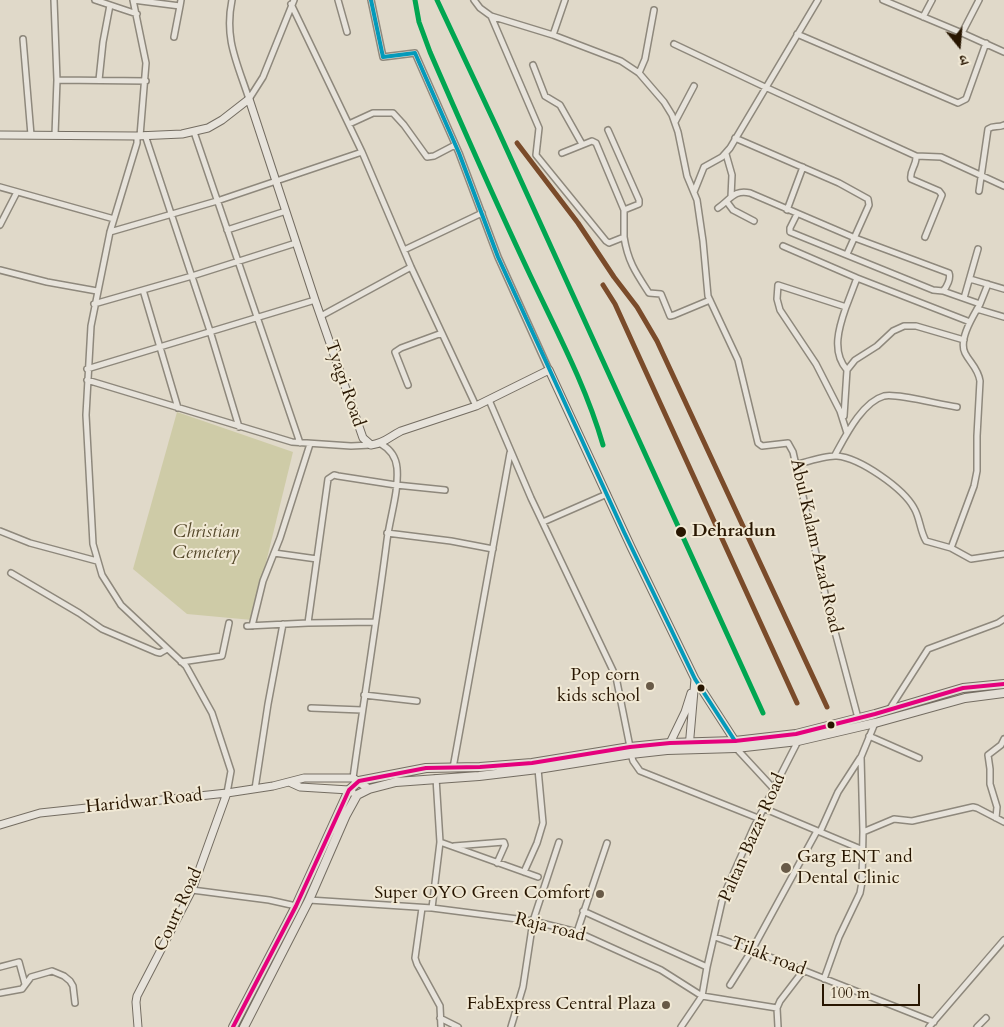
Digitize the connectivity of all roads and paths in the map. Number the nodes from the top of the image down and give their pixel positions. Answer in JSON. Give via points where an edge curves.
{"nodes":[{"id":1,"x":54,"y":0,"type":"edge"},
{"id":2,"x":95,"y":0,"type":"edge"},
{"id":3,"x":133,"y":0,"type":"edge"},
{"id":4,"x":232,"y":0,"type":"edge"},
{"id":5,"x":338,"y":0,"type":"edge"},
{"id":6,"x":371,"y":0,"type":"edge"},
{"id":7,"x":474,"y":0,"type":"edge"},
{"id":8,"x":565,"y":0,"type":"edge"},
{"id":9,"x":818,"y":0,"type":"edge"},
{"id":10,"x":883,"y":0,"type":"edge"},
{"id":11,"x":932,"y":0,"type":"edge"},
{"id":12,"x":979,"y":0,"type":"edge"},
{"id":13,"x":292,"y":2,"type":"edge"},
{"id":14,"x":180,"y":3,"type":"edge"},
{"id":15,"x":897,"y":3,"type":"edge"},
{"id":16,"x":110,"y":5,"type":"junction"},
{"id":17,"x":654,"y":10,"type":"dead end"},
{"id":18,"x":137,"y":14,"type":"junction"},
{"id":19,"x":491,"y":16,"type":"junction"},
{"id":20,"x":923,"y":17,"type":"junction"},
{"id":21,"x":347,"y":32,"type":"dead end"},
{"id":22,"x":962,"y":33,"type":"junction"},
{"id":23,"x":553,"y":34,"type":"junction"},
{"id":24,"x":797,"y":34,"type":"junction"},
{"id":25,"x":174,"y":37,"type":"dead end"},
{"id":26,"x":23,"y":39,"type":"dead end"},
{"id":27,"x":986,"y":43,"type":"junction"},
{"id":28,"x":674,"y":44,"type":"dead end"},
{"id":29,"x":1003,"y":50,"type":"edge"},
{"id":30,"x":533,"y":66,"type":"dead end"},
{"id":31,"x":639,"y":73,"type":"junction"},
{"id":32,"x":57,"y":80,"type":"junction"},
{"id":33,"x":100,"y":80,"type":"junction"},
{"id":34,"x":146,"y":81,"type":"junction"},
{"id":35,"x":694,"y":86,"type":"dead end"},
{"id":36,"x":765,"y":87,"type":"junction"},
{"id":37,"x":249,"y":99,"type":"junction"},
{"id":38,"x":675,"y":122,"type":"junction"},
{"id":39,"x":349,"y":124,"type":"junction"},
{"id":40,"x":1004,"y":125,"type":"edge"},
{"id":41,"x":608,"y":130,"type":"dead end"},
{"id":42,"x":194,"y":132,"type":"junction"},
{"id":43,"x":0,"y":135,"type":"edge"},
{"id":44,"x":31,"y":135,"type":"junction"},
{"id":45,"x":55,"y":135,"type":"junction"},
{"id":46,"x":141,"y":136,"type":"junction"},
{"id":47,"x":735,"y":138,"type":"junction"},
{"id":48,"x":582,"y":144,"type":"junction"},
{"id":49,"x":455,"y":145,"type":"junction"},
{"id":50,"x":362,"y":152,"type":"junction"},
{"id":51,"x":562,"y":153,"type":"dead end"},
{"id":52,"x":726,"y":154,"type":"junction"},
{"id":53,"x":916,"y":156,"type":"junction"},
{"id":54,"x":803,"y":168,"type":"junction"},
{"id":55,"x":981,"y":176,"type":"junction"},
{"id":56,"x":276,"y":182,"type":"junction"},
{"id":57,"x":1004,"y":186,"type":"edge"},
{"id":58,"x":0,"y":187,"type":"edge"},
{"id":59,"x":979,"y":191,"type":"dead end"},
{"id":60,"x":18,"y":192,"type":"junction"},
{"id":61,"x":694,"y":192,"type":"junction"},
{"id":62,"x":217,"y":200,"type":"junction"},
{"id":63,"x":729,"y":200,"type":"junction"},
{"id":64,"x":718,"y":208,"type":"dead end"},
{"id":65,"x":624,"y":210,"type":"junction"},
{"id":66,"x":787,"y":210,"type":"junction"},
{"id":67,"x":286,"y":211,"type":"junction"},
{"id":68,"x":482,"y":213,"type":"junction"},
{"id":69,"x":797,"y":214,"type":"junction"},
{"id":70,"x":172,"y":215,"type":"junction"},
{"id":71,"x":114,"y":219,"type":"junction"},
{"id":72,"x":754,"y":221,"type":"dead end"},
{"id":73,"x":0,"y":225,"type":"edge"},
{"id":74,"x":227,"y":230,"type":"junction"},
{"id":75,"x":110,"y":232,"type":"junction"},
{"id":76,"x":925,"y":236,"type":"dead end"},
{"id":77,"x":624,"y":237,"type":"junction"},
{"id":78,"x":855,"y":238,"type":"junction"},
{"id":79,"x":296,"y":243,"type":"junction"},
{"id":80,"x":783,"y":246,"type":"dead end"},
{"id":81,"x":404,"y":250,"type":"junction"},
{"id":82,"x":978,"y":250,"type":"dead end"},
{"id":83,"x":847,"y":254,"type":"junction"},
{"id":84,"x":238,"y":261,"type":"junction"},
{"id":85,"x":411,"y":267,"type":"junction"},
{"id":86,"x":0,"y":270,"type":"edge"},
{"id":87,"x":192,"y":276,"type":"junction"},
{"id":88,"x":857,"y":278,"type":"junction"},
{"id":89,"x":970,"y":279,"type":"junction"},
{"id":90,"x":988,"y":284,"type":"junction"},
{"id":91,"x":1004,"y":289,"type":"edge"},
{"id":92,"x":143,"y":290,"type":"junction"},
{"id":93,"x":97,"y":291,"type":"junction"},
{"id":94,"x":943,"y":291,"type":"junction"},
{"id":95,"x":964,"y":298,"type":"junction"},
{"id":96,"x":315,"y":300,"type":"junction"},
{"id":97,"x":710,"y":300,"type":"junction"},
{"id":98,"x":94,"y":304,"type":"junction"},
{"id":99,"x":979,"y":306,"type":"junction"},
{"id":100,"x":846,"y":307,"type":"junction"},
{"id":101,"x":321,"y":316,"type":"junction"},
{"id":102,"x":257,"y":317,"type":"junction"},
{"id":103,"x":1004,"y":317,"type":"edge"},
{"id":104,"x":970,"y":322,"type":"junction"},
{"id":105,"x":210,"y":331,"type":"junction"},
{"id":106,"x":442,"y":333,"type":"junction"},
{"id":107,"x":964,"y":340,"type":"junction"},
{"id":108,"x":160,"y":346,"type":"junction"},
{"id":109,"x":87,"y":369,"type":"junction"},
{"id":110,"x":549,"y":370,"type":"junction"},
{"id":111,"x":847,"y":370,"type":"junction"},
{"id":112,"x":87,"y":380,"type":"junction"},
{"id":113,"x":408,"y":385,"type":"dead end"},
{"id":114,"x":489,"y":400,"type":"junction"},
{"id":115,"x":476,"y":406,"type":"junction"},
{"id":116,"x":957,"y":407,"type":"dead end"},
{"id":117,"x":178,"y":408,"type":"junction"},
{"id":118,"x":844,"y":419,"type":"junction"},
{"id":119,"x":239,"y":427,"type":"junction"},
{"id":120,"x":847,"y":433,"type":"junction"},
{"id":121,"x":300,"y":444,"type":"junction"},
{"id":122,"x":310,"y":444,"type":"junction"},
{"id":123,"x":381,"y":444,"type":"junction"},
{"id":124,"x":371,"y":445,"type":"junction"},
{"id":125,"x":510,"y":453,"type":"junction"},
{"id":126,"x":835,"y":455,"type":"junction"},
{"id":127,"x":795,"y":465,"type":"junction"},
{"id":128,"x":396,"y":485,"type":"junction"},
{"id":129,"x":445,"y":490,"type":"dead end"},
{"id":130,"x":606,"y":494,"type":"junction"},
{"id":131,"x":543,"y":522,"type":"junction"},
{"id":132,"x":0,"y":531,"type":"edge"},
{"id":133,"x":388,"y":533,"type":"junction"},
{"id":134,"x":951,"y":548,"type":"junction"},
{"id":135,"x":493,"y":549,"type":"junction"},
{"id":136,"x":274,"y":552,"type":"junction"},
{"id":137,"x":1004,"y":554,"type":"edge"},
{"id":138,"x":316,"y":559,"type":"junction"},
{"id":139,"x":97,"y":561,"type":"junction"},
{"id":140,"x":10,"y":573,"type":"dead end"},
{"id":141,"x":1004,"y":619,"type":"edge"},
{"id":142,"x":229,"y":622,"type":"dead end"},
{"id":143,"x":374,"y":622,"type":"junction"},
{"id":144,"x":308,"y":623,"type":"junction"},
{"id":145,"x":283,"y":624,"type":"junction"},
{"id":146,"x":167,"y":649,"type":"junction"},
{"id":147,"x":181,"y":662,"type":"junction"},
{"id":148,"x":695,"y":679,"type":"junction"},
{"id":149,"x":1004,"y":684,"type":"edge"},
{"id":150,"x":1004,"y":693,"type":"edge"},
{"id":151,"x":364,"y":695,"type":"junction"},
{"id":152,"x":417,"y":701,"type":"dead end"},
{"id":153,"x":311,"y":708,"type":"dead end"},
{"id":154,"x":362,"y":710,"type":"junction"},
{"id":155,"x":889,"y":710,"type":"junction"},
{"id":156,"x":858,"y":718,"type":"junction"},
{"id":157,"x":874,"y":723,"type":"junction"},
{"id":158,"x":869,"y":736,"type":"junction"},
{"id":159,"x":1004,"y":739,"type":"edge"},
{"id":160,"x":798,"y":741,"type":"junction"},
{"id":161,"x":670,"y":743,"type":"junction"},
{"id":162,"x":736,"y":745,"type":"junction"},
{"id":163,"x":689,"y":746,"type":"junction"},
{"id":164,"x":631,"y":750,"type":"junction"},
{"id":165,"x":861,"y":757,"type":"junction"},
{"id":166,"x":919,"y":758,"type":"dead end"},
{"id":167,"x":453,"y":768,"type":"junction"},
{"id":168,"x":538,"y":769,"type":"junction"},
{"id":169,"x":436,"y":778,"type":"junction"},
{"id":170,"x":356,"y":779,"type":"junction"},
{"id":171,"x":289,"y":782,"type":"junction"},
{"id":172,"x":773,"y":788,"type":"junction"},
{"id":173,"x":255,"y":789,"type":"junction"},
{"id":174,"x":369,"y":789,"type":"junction"},
{"id":175,"x":349,"y":790,"type":"junction"},
{"id":176,"x":227,"y":793,"type":"junction"},
{"id":177,"x":357,"y":795,"type":"junction"},
{"id":178,"x":763,"y":808,"type":"junction"},
{"id":179,"x":758,"y":818,"type":"junction"},
{"id":180,"x":996,"y":818,"type":"junction"},
{"id":181,"x":1004,"y":822,"type":"edge"},
{"id":182,"x":0,"y":825,"type":"edge"},
{"id":183,"x":819,"y":832,"type":"junction"},
{"id":184,"x":863,"y":832,"type":"junction"},
{"id":185,"x":440,"y":842,"type":"junction"},
{"id":186,"x":559,"y":842,"type":"dead end"},
{"id":187,"x":607,"y":843,"type":"dead end"},
{"id":188,"x":452,"y":846,"type":"junction"},
{"id":189,"x":862,"y":850,"type":"junction"},
{"id":190,"x":497,"y":862,"type":"junction"},
{"id":191,"x":524,"y":872,"type":"junction"},
{"id":192,"x":538,"y":877,"type":"dead end"},
{"id":193,"x":192,"y":890,"type":"junction"},
{"id":194,"x":309,"y":900,"type":"junction"},
{"id":195,"x":296,"y":906,"type":"junction"},
{"id":196,"x":422,"y":908,"type":"junction"},
{"id":197,"x":432,"y":908,"type":"junction"},
{"id":198,"x":583,"y":911,"type":"junction"},
{"id":199,"x":532,"y":921,"type":"junction"},
{"id":200,"x":577,"y":932,"type":"junction"},
{"id":201,"x":715,"y":937,"type":"junction"},
{"id":202,"x":1004,"y":940,"type":"edge"},
{"id":203,"x":752,"y":950,"type":"junction"},
{"id":204,"x":0,"y":967,"type":"edge"},
{"id":205,"x":707,"y":967,"type":"junction"},
{"id":206,"x":803,"y":971,"type":"junction"},
{"id":207,"x":824,"y":979,"type":"junction"},
{"id":208,"x":25,"y":984,"type":"junction"},
{"id":209,"x":730,"y":985,"type":"dead end"},
{"id":210,"x":0,"y":993,"type":"edge"},
{"id":211,"x":702,"y":996,"type":"junction"},
{"id":212,"x":74,"y":1003,"type":"dead end"},
{"id":213,"x":777,"y":1008,"type":"junction"},
{"id":214,"x":440,"y":1018,"type":"junction"},
{"id":215,"x":986,"y":1018,"type":"dead end"},
{"id":216,"x":934,"y":1022,"type":"junction"},
{"id":217,"x":514,"y":1026,"type":"edge"},
{"id":218,"x":138,"y":1027,"type":"edge"},
{"id":219,"x":234,"y":1027,"type":"edge"},
{"id":220,"x":244,"y":1027,"type":"edge"},
{"id":221,"x":441,"y":1027,"type":"edge"},
{"id":222,"x":458,"y":1027,"type":"edge"},
{"id":223,"x":681,"y":1027,"type":"edge"},
{"id":224,"x":778,"y":1027,"type":"edge"},
{"id":225,"x":929,"y":1027,"type":"edge"},
{"id":226,"x":977,"y":1027,"type":"edge"}],
"edges":[{"from":1,"to":32,"type":"street"},
{"from":2,"to":16,"type":"street"},
{"from":3,"to":14,"type":"street"},
{"from":3,"to":18,"type":"street"},
{"from":4,"to":37,"type":"street","via":[[230,42]]},
{"from":5,"to":21,"type":"street"},
{"from":6,"to":49,"type":"street","via":[[383,57],[416,53]]},
{"from":7,"to":19,"type":"street","name":"Abul Kalam Azad Road"},
{"from":8,"to":23,"type":"street"},
{"from":9,"to":24,"type":"street"},
{"from":10,"to":15,"type":"street"},
{"from":11,"to":20,"type":"street"},
{"from":12,"to":22,"type":"street"},
{"from":13,"to":37,"type":"street","via":[[263,77]]},
{"from":13,"to":39,"type":"street"},
{"from":14,"to":25,"type":"street"},
{"from":15,"to":20,"type":"street"},
{"from":16,"to":18,"type":"street"},
{"from":16,"to":33,"type":"street"},
{"from":17,"to":31,"type":"street","via":[[645,59]]},
{"from":18,"to":34,"type":"street","via":[[145,52]]},
{"from":19,"to":23,"type":"street","name":"Abul Kalam Azad Road"},
{"from":19,"to":77,"type":"street","via":[[539,128],[536,154],[606,241]]},
{"from":20,"to":22,"type":"street"},
{"from":22,"to":27,"type":"street"},
{"from":23,"to":31,"type":"street","name":"Abul Kalam Azad Road","via":[[610,55]]},
{"from":24,"to":27,"type":"street","via":[[958,103],[966,99]]},
{"from":24,"to":36,"type":"street"},
{"from":26,"to":44,"type":"street"},
{"from":27,"to":29,"type":"street"},
{"from":28,"to":36,"type":"street"},
{"from":30,"to":48,"type":"street","via":[[545,96],[560,105]]},
{"from":31,"to":38,"type":"street","name":"Abul Kalam Azad Road","via":[[664,102]]},
{"from":32,"to":33,"type":"street"},
{"from":32,"to":45,"type":"street"},
{"from":33,"to":34,"type":"street"},
{"from":34,"to":46,"type":"street"},
{"from":35,"to":38,"type":"street"},
{"from":36,"to":47,"type":"street"},
{"from":36,"to":53,"type":"street"},
{"from":37,"to":42,"type":"street","via":[[222,120]]},
{"from":37,"to":56,"type":"street","name":"Tyagi Road"},
{"from":38,"to":61,"type":"street","name":"Abul Kalam Azad Road","via":[[687,176]]},
{"from":39,"to":49,"type":"street","via":[[373,113],[393,113],[427,157]]},
{"from":39,"to":50,"type":"street"},
{"from":40,"to":55,"type":"street","via":[[988,129]]},
{"from":41,"to":65,"type":"street","via":[[639,200],[639,204]]},
{"from":42,"to":46,"type":"street"},
{"from":42,"to":62,"type":"street"},
{"from":43,"to":44,"type":"street"},
{"from":44,"to":45,"type":"street"},
{"from":45,"to":46,"type":"street"},
{"from":46,"to":70,"type":"street"},
{"from":46,"to":71,"type":"street"},
{"from":47,"to":52,"type":"street"},
{"from":47,"to":54,"type":"street"},
{"from":48,"to":51,"type":"street"},
{"from":48,"to":65,"type":"street","via":[[596,143]]},
{"from":49,"to":68,"type":"street"},
{"from":50,"to":56,"type":"street"},
{"from":50,"to":81,"type":"street"},
{"from":52,"to":61,"type":"street","via":[[704,167]]},
{"from":52,"to":63,"type":"street","via":[[732,175]]},
{"from":53,"to":55,"type":"street","via":[[941,157]]},
{"from":53,"to":76,"type":"street","via":[[911,179],[942,195]]},
{"from":54,"to":66,"type":"street"},
{"from":54,"to":78,"type":"street","via":[[868,199],[869,205]]},
{"from":55,"to":57,"type":"street"},
{"from":55,"to":59,"type":"street"},
{"from":56,"to":62,"type":"street"},
{"from":56,"to":67,"type":"street","name":"Tyagi Road"},
{"from":58,"to":60,"type":"street"},
{"from":60,"to":71,"type":"street"},
{"from":60,"to":73,"type":"street"},
{"from":61,"to":97,"type":"street","name":"Abul Kalam Azad Road"},
{"from":62,"to":70,"type":"street"},
{"from":62,"to":74,"type":"street"},
{"from":63,"to":64,"type":"street"},
{"from":63,"to":66,"type":"street","via":[[742,191]]},
{"from":63,"to":72,"type":"street","via":[[733,210]]},
{"from":65,"to":77,"type":"street"},
{"from":66,"to":69,"type":"street"},
{"from":67,"to":74,"type":"street"},
{"from":67,"to":79,"type":"street","name":"Tyagi Road"},
{"from":68,"to":81,"type":"street"},
{"from":68,"to":110,"type":"street","via":[[498,257]]},
{"from":69,"to":78,"type":"street"},
{"from":69,"to":83,"type":"street","via":[[790,232]]},
{"from":70,"to":75,"type":"street"},
{"from":70,"to":87,"type":"street"},
{"from":71,"to":75,"type":"street"},
{"from":74,"to":84,"type":"street"},
{"from":75,"to":93,"type":"street"},
{"from":77,"to":97,"type":"street","via":[[631,265],[649,294],[661,294],[670,316]]},
{"from":78,"to":83,"type":"street"},
{"from":78,"to":94,"type":"street","via":[[949,273]]},
{"from":79,"to":84,"type":"street"},
{"from":79,"to":96,"type":"street","name":"Tyagi Road"},
{"from":80,"to":88,"type":"street"},
{"from":81,"to":85,"type":"street"},
{"from":82,"to":89,"type":"street"},
{"from":83,"to":94,"type":"street","via":[[917,284]]},
{"from":84,"to":87,"type":"street"},
{"from":84,"to":102,"type":"street"},
{"from":85,"to":101,"type":"street"},
{"from":85,"to":106,"type":"street"},
{"from":86,"to":93,"type":"street"},
{"from":87,"to":92,"type":"street"},
{"from":87,"to":105,"type":"street"},
{"from":88,"to":100,"type":"street"},
{"from":88,"to":104,"type":"street"},
{"from":89,"to":90,"type":"street"},
{"from":89,"to":95,"type":"street"},
{"from":90,"to":91,"type":"street"},
{"from":90,"to":99,"type":"street"},
{"from":92,"to":98,"type":"street"},
{"from":92,"to":108,"type":"street"},
{"from":93,"to":98,"type":"street"},
{"from":94,"to":95,"type":"street"},
{"from":95,"to":99,"type":"street"},
{"from":96,"to":101,"type":"street","name":"Tyagi Road"},
{"from":96,"to":102,"type":"street"},
{"from":97,"to":127,"type":"street","name":"Abul Kalam Azad Road","via":[[738,360],[758,443],[762,446],[788,443]]},
{"from":98,"to":109,"type":"street"},
{"from":99,"to":103,"type":"street"},
{"from":99,"to":104,"type":"street"},
{"from":100,"to":111,"type":"street","via":[[838,342],[839,358]]},
{"from":100,"to":118,"type":"street","via":[[778,285],[780,310],[816,364]]},
{"from":101,"to":124,"type":"street","name":"Tyagi Road","via":[[363,438]]},
{"from":102,"to":105,"type":"street"},
{"from":102,"to":121,"type":"street"},
{"from":104,"to":107,"type":"street"},
{"from":105,"to":108,"type":"street"},
{"from":105,"to":119,"type":"street"},
{"from":106,"to":113,"type":"street","via":[[395,352]]},
{"from":106,"to":115,"type":"street"},
{"from":107,"to":111,"type":"street","via":[[916,326],[904,326],[888,334]]},
{"from":107,"to":134,"type":"street","via":[[964,351],[977,369],[980,380],[977,470]]},
{"from":108,"to":109,"type":"street"},
{"from":108,"to":117,"type":"street"},
{"from":109,"to":112,"type":"street"},
{"from":110,"to":114,"type":"street"},
{"from":110,"to":130,"type":"street"},
{"from":111,"to":118,"type":"street"},
{"from":112,"to":117,"type":"street"},
{"from":112,"to":139,"type":"street","via":[[89,495]]},
{"from":114,"to":115,"type":"street"},
{"from":114,"to":125,"type":"street"},
{"from":115,"to":123,"type":"street","via":[[401,431]]},
{"from":116,"to":120,"type":"street","via":[[882,396],[869,404]]},
{"from":117,"to":119,"type":"street"},
{"from":118,"to":120,"type":"street"},
{"from":119,"to":121,"type":"street"},
{"from":120,"to":126,"type":"street"},
{"from":121,"to":122,"type":"street"},
{"from":122,"to":124,"type":"street"},
{"from":122,"to":136,"type":"street"},
{"from":123,"to":124,"type":"street","name":"Tyagi Road"},
{"from":123,"to":128,"type":"street","name":"Tyagi Road","via":[[389,449],[396,462]]},
{"from":125,"to":131,"type":"street"},
{"from":125,"to":135,"type":"street"},
{"from":126,"to":127,"type":"street"},
{"from":126,"to":134,"type":"street","via":[[857,461],[880,475],[914,508],[926,541]]},
{"from":127,"to":156,"type":"street","name":"Abul Kalam Azad Road"},
{"from":128,"to":129,"type":"street"},
{"from":128,"to":133,"type":"street","name":"Tyagi Road"},
{"from":128,"to":138,"type":"street","via":[[338,476],[328,479]]},
{"from":130,"to":131,"type":"street"},
{"from":130,"to":148,"type":"street"},
{"from":131,"to":164,"type":"street","via":[[616,677]]},
{"from":132,"to":139,"type":"street","via":[[30,544]]},
{"from":133,"to":135,"type":"street"},
{"from":133,"to":143,"type":"street","name":"Tyagi Road"},
{"from":134,"to":137,"type":"street","via":[[971,559]]},
{"from":135,"to":167,"type":"street"},
{"from":136,"to":138,"type":"street"},
{"from":136,"to":145,"type":"street","via":[[250,626]]},
{"from":138,"to":144,"type":"street"},
{"from":139,"to":146,"type":"street","via":[[121,605]]},
{"from":140,"to":146,"type":"street","via":[[102,629],[156,652]]},
{"from":141,"to":155,"type":"street","via":[[928,648]]},
{"from":142,"to":147,"type":"street","via":[[222,656]]},
{"from":143,"to":144,"type":"street"},
{"from":143,"to":151,"type":"street","name":"Tyagi Road"},
{"from":144,"to":145,"type":"street"},
{"from":145,"to":173,"type":"street"},
{"from":146,"to":147,"type":"street"},
{"from":147,"to":176,"type":"street","via":[[212,713],[231,770]]},
{"from":148,"to":161,"type":"street","via":[[685,712]]},
{"from":148,"to":162,"type":"street"},
{"from":148,"to":163,"type":"street"},
{"from":149,"to":155,"type":"main road","via":[[963,688]]},
{"from":150,"to":157,"type":"main road","via":[[965,698]]},
{"from":151,"to":152,"type":"street"},
{"from":151,"to":154,"type":"street","name":"Tyagi Road"},
{"from":153,"to":154,"type":"street"},
{"from":154,"to":170,"type":"street","name":"Tyagi Road"},
{"from":155,"to":156,"type":"main road"},
{"from":156,"to":162,"type":"main road"},
{"from":157,"to":158,"type":"street"},
{"from":157,"to":160,"type":"main road"},
{"from":158,"to":165,"type":"street"},
{"from":158,"to":166,"type":"street"},
{"from":159,"to":180,"type":"street","via":[[1002,745],[988,755],[990,784],[998,807]]},
{"from":160,"to":162,"type":"main road"},
{"from":160,"to":172,"type":"street","name":"Paltan Bazar Road"},
{"from":161,"to":163,"type":"main road"},
{"from":161,"to":164,"type":"main road"},
{"from":162,"to":163,"type":"main road"},
{"from":162,"to":172,"type":"street"},
{"from":163,"to":164,"type":"main road"},
{"from":164,"to":167,"type":"main road","via":[[532,763]]},
{"from":164,"to":168,"type":"main road"},
{"from":164,"to":179,"type":"street","via":[[640,771]]},
{"from":165,"to":183,"type":"street","via":[[838,792]]},
{"from":165,"to":184,"type":"street"},
{"from":167,"to":170,"type":"main road","via":[[426,768]]},
{"from":168,"to":169,"type":"main road"},
{"from":168,"to":191,"type":"street","via":[[543,823]]},
{"from":169,"to":174,"type":"main road","via":[[396,782]]},
{"from":169,"to":185,"type":"street"},
{"from":170,"to":171,"type":"street","name":"Haridwar Road","via":[[304,778]]},
{"from":170,"to":174,"type":"street"},
{"from":170,"to":175,"type":"main road"},
{"from":171,"to":173,"type":"street","name":"Haridwar Road"},
{"from":171,"to":175,"type":"street","name":"Haridwar Road","via":[[300,787]]},
{"from":172,"to":178,"type":"street","name":"Paltan Bazar Road"},
{"from":173,"to":176,"type":"street","name":"Haridwar Road"},
{"from":174,"to":177,"type":"main road"},
{"from":175,"to":177,"type":"street"},
{"from":175,"to":195,"type":"main road"},
{"from":176,"to":182,"type":"street","name":"Haridwar Road","via":[[40,813]]},
{"from":176,"to":193,"type":"street","name":"Court Road"},
{"from":177,"to":194,"type":"main road"},
{"from":178,"to":179,"type":"street","name":"Paltan Bazar Road"},
{"from":178,"to":183,"type":"street"},
{"from":179,"to":201,"type":"street","name":"Paltan Bazar Road","via":[[723,897]]},
{"from":180,"to":181,"type":"street"},
{"from":180,"to":184,"type":"street","via":[[974,807],[912,821],[894,819]]},
{"from":183,"to":189,"type":"street"},
{"from":183,"to":203,"type":"street"},
{"from":184,"to":189,"type":"street"},
{"from":185,"to":188,"type":"street"},
{"from":185,"to":197,"type":"street"},
{"from":186,"to":199,"type":"street"},
{"from":187,"to":198,"type":"street"},
{"from":188,"to":190,"type":"street"},
{"from":188,"to":190,"type":"street","via":[[504,842]]},
{"from":189,"to":207,"type":"street","via":[[860,893]]},
{"from":190,"to":191,"type":"street"},
{"from":191,"to":192,"type":"street"},
{"from":193,"to":195,"type":"street"},
{"from":193,"to":218,"type":"street","name":"Court Road","via":[[137,996]]},
{"from":194,"to":196,"type":"street","name":"Raja road"},
{"from":194,"to":220,"type":"main road"},
{"from":195,"to":219,"type":"main road"},
{"from":196,"to":197,"type":"street","name":"Raja road"},
{"from":196,"to":214,"type":"street","via":[[415,958],[440,1006]]},
{"from":197,"to":199,"type":"street","name":"Raja road"},
{"from":198,"to":200,"type":"street"},
{"from":198,"to":205,"type":"street"},
{"from":199,"to":200,"type":"street","name":"Raja road"},
{"from":199,"to":217,"type":"street"},
{"from":200,"to":211,"type":"street","name":"Raja road","via":[[661,970]]},
{"from":201,"to":203,"type":"street","name":"Tilak road"},
{"from":201,"to":205,"type":"street","name":"Paltan Bazar Road"},
{"from":202,"to":216,"type":"street"},
{"from":203,"to":206,"type":"street","name":"Tilak road"},
{"from":203,"to":209,"type":"street"},
{"from":204,"to":208,"type":"street","via":[[20,962]]},
{"from":205,"to":211,"type":"street","name":"Paltan Bazar Road"},
{"from":206,"to":207,"type":"street","name":"Tilak road"},
{"from":206,"to":213,"type":"street"},
{"from":207,"to":216,"type":"street","name":"Tilak road"},
{"from":208,"to":210,"type":"street","via":[[22,989]]},
{"from":208,"to":212,"type":"street","via":[[31,977],[52,971],[70,981]]},
{"from":211,"to":213,"type":"street","name":"Raja road"},
{"from":211,"to":223,"type":"street"},
{"from":213,"to":224,"type":"street"},
{"from":214,"to":221,"type":"street"},
{"from":214,"to":222,"type":"street"},
{"from":215,"to":226,"type":"street"},
{"from":216,"to":225,"type":"street"}]}
